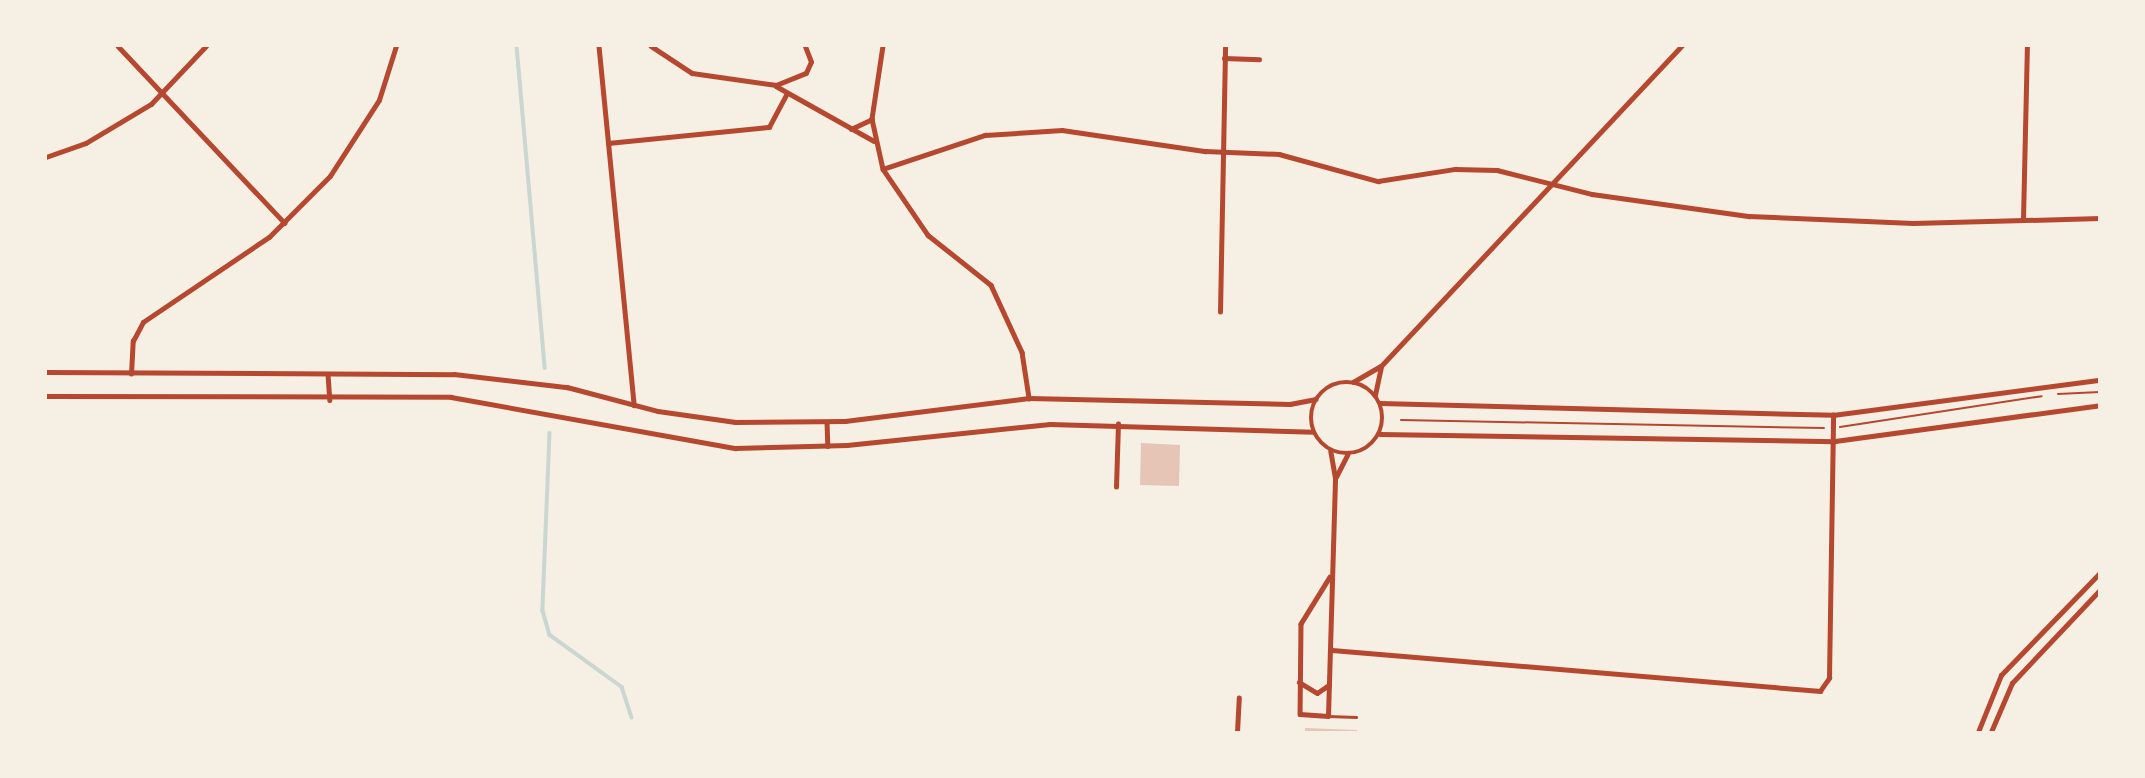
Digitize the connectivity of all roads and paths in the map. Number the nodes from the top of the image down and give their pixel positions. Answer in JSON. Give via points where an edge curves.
{"nodes":[{"id":1,"x":118,"y":46,"type":"edge"},
{"id":2,"x":206,"y":46,"type":"edge"},
{"id":3,"x":396,"y":46,"type":"edge"},
{"id":4,"x":599,"y":46,"type":"edge"},
{"id":5,"x":651,"y":46,"type":"edge"},
{"id":6,"x":805,"y":46,"type":"edge"},
{"id":7,"x":883,"y":46,"type":"edge"},
{"id":8,"x":1225,"y":46,"type":"edge"},
{"id":9,"x":1682,"y":46,"type":"edge"},
{"id":10,"x":2027,"y":46,"type":"edge"},
{"id":11,"x":1224,"y":58,"type":"junction"},
{"id":12,"x":1259,"y":59,"type":"dead end"},
{"id":13,"x":776,"y":85,"type":"junction"},
{"id":14,"x":163,"y":93,"type":"junction"},
{"id":15,"x":786,"y":95,"type":"junction"},
{"id":16,"x":872,"y":119,"type":"junction"},
{"id":17,"x":851,"y":129,"type":"junction"},
{"id":18,"x":874,"y":141,"type":"junction"},
{"id":19,"x":608,"y":143,"type":"junction"},
{"id":20,"x":1223,"y":152,"type":"junction"},
{"id":21,"x":46,"y":157,"type":"edge"},
{"id":22,"x":883,"y":169,"type":"junction"},
{"id":23,"x":1552,"y":184,"type":"junction"},
{"id":24,"x":2099,"y":218,"type":"edge"},
{"id":25,"x":2022,"y":219,"type":"junction"},
{"id":26,"x":285,"y":223,"type":"junction"},
{"id":27,"x":1220,"y":312,"type":"dead end"},
{"id":28,"x":1381,"y":366,"type":"junction"},
{"id":29,"x":46,"y":372,"type":"edge"},
{"id":30,"x":131,"y":374,"type":"junction"},
{"id":31,"x":328,"y":374,"type":"junction"},
{"id":32,"x":2099,"y":380,"type":"edge"},
{"id":33,"x":1353,"y":382,"type":"junction"},
{"id":34,"x":1375,"y":395,"type":"junction"},
{"id":35,"x":46,"y":396,"type":"edge"},
{"id":36,"x":1029,"y":398,"type":"junction"},
{"id":37,"x":1316,"y":399,"type":"junction"},
{"id":38,"x":330,"y":400,"type":"junction"},
{"id":39,"x":1380,"y":403,"type":"junction"},
{"id":40,"x":634,"y":405,"type":"junction"},
{"id":41,"x":2099,"y":405,"type":"edge"},
{"id":42,"x":1833,"y":415,"type":"junction"},
{"id":43,"x":827,"y":422,"type":"junction"},
{"id":44,"x":1118,"y":424,"type":"junction"},
{"id":45,"x":1313,"y":432,"type":"junction"},
{"id":46,"x":1380,"y":434,"type":"junction"},
{"id":47,"x":1835,"y":441,"type":"junction"},
{"id":48,"x":828,"y":446,"type":"junction"},
{"id":49,"x":1330,"y":451,"type":"junction"},
{"id":50,"x":1347,"y":455,"type":"junction"},
{"id":51,"x":1335,"y":478,"type":"junction"},
{"id":52,"x":1116,"y":487,"type":"dead end"},
{"id":53,"x":2099,"y":573,"type":"edge"},
{"id":54,"x":1330,"y":577,"type":"junction"},
{"id":55,"x":2099,"y":590,"type":"edge"},
{"id":56,"x":1332,"y":650,"type":"junction"},
{"id":57,"x":1299,"y":682,"type":"junction"},
{"id":58,"x":1329,"y":684,"type":"junction"},
{"id":59,"x":1239,"y":698,"type":"dead end"},
{"id":60,"x":1328,"y":716,"type":"junction"},
{"id":61,"x":1356,"y":717,"type":"dead end"},
{"id":62,"x":1237,"y":733,"type":"edge"},
{"id":63,"x":1978,"y":733,"type":"edge"},
{"id":64,"x":1991,"y":733,"type":"edge"}],
"edges":[{"from":1,"to":14,"type":"street"},
{"from":2,"to":14,"type":"street"},
{"from":3,"to":26,"type":"street","via":[[366,125]]},
{"from":4,"to":19,"type":"street"},
{"from":5,"to":13,"type":"street","via":[[692,73]]},
{"from":6,"to":13,"type":"street","via":[[811,62],[806,73]]},
{"from":7,"to":16,"type":"street"},
{"from":8,"to":11,"type":"street"},
{"from":9,"to":23,"type":"street"},
{"from":10,"to":25,"type":"street"},
{"from":11,"to":12,"type":"street"},
{"from":11,"to":20,"type":"street"},
{"from":13,"to":15,"type":"street"},
{"from":14,"to":21,"type":"street","via":[[86,143]]},
{"from":14,"to":26,"type":"street"},
{"from":15,"to":17,"type":"street"},
{"from":15,"to":19,"type":"street","via":[[769,127]]},
{"from":16,"to":17,"type":"street"},
{"from":16,"to":18,"type":"street"},
{"from":17,"to":18,"type":"street"},
{"from":18,"to":22,"type":"street"},
{"from":19,"to":40,"type":"street"},
{"from":20,"to":22,"type":"street","via":[[1024,130],[947,143]]},
{"from":20,"to":23,"type":"street","via":[[1279,154],[1378,181],[1481,168]]},
{"from":20,"to":27,"type":"street"},
{"from":22,"to":36,"type":"street","via":[[928,236],[991,285],[1023,352]]},
{"from":23,"to":25,"type":"street","via":[[1749,216],[1913,223]]},
{"from":23,"to":28,"type":"street"},
{"from":24,"to":25,"type":"street"},
{"from":26,"to":30,"type":"street","via":[[143,322],[133,341]]},
{"from":28,"to":33,"type":"street"},
{"from":28,"to":34,"type":"street"},
{"from":29,"to":30,"type":"street"},
{"from":30,"to":31,"type":"street"},
{"from":31,"to":38,"type":"street"},
{"from":31,"to":40,"type":"street","via":[[493,377],[567,387]]},
{"from":32,"to":42,"type":"street"},
{"from":33,"to":34,"type":"street"},
{"from":33,"to":37,"type":"street","via":[[1332,385]]},
{"from":34,"to":39,"type":"street"},
{"from":35,"to":38,"type":"street"},
{"from":36,"to":37,"type":"street","via":[[1290,404]]},
{"from":36,"to":43,"type":"street"},
{"from":37,"to":45,"type":"street"},
{"from":38,"to":48,"type":"street","via":[[451,397],[735,448]]},
{"from":39,"to":42,"type":"street"},
{"from":39,"to":46,"type":"street"},
{"from":40,"to":43,"type":"street","via":[[735,422]]},
{"from":41,"to":47,"type":"street"},
{"from":42,"to":47,"type":"street"},
{"from":43,"to":48,"type":"street"},
{"from":44,"to":45,"type":"street"},
{"from":44,"to":48,"type":"street","via":[[1009,425]]},
{"from":44,"to":52,"type":"street"},
{"from":45,"to":49,"type":"street"},
{"from":46,"to":47,"type":"street"},
{"from":46,"to":50,"type":"street","via":[[1370,447]]},
{"from":47,"to":56,"type":"street","via":[[1829,678],[1820,691]]},
{"from":49,"to":50,"type":"street"},
{"from":49,"to":51,"type":"street"},
{"from":50,"to":51,"type":"street"},
{"from":51,"to":54,"type":"street"},
{"from":53,"to":63,"type":"street","via":[[2001,675],[1982,709]]},
{"from":54,"to":56,"type":"street"},
{"from":54,"to":57,"type":"street","via":[[1301,624]]},
{"from":55,"to":64,"type":"street","via":[[2012,683]]},
{"from":56,"to":58,"type":"street"},
{"from":57,"to":58,"type":"street","via":[[1311,692]]},
{"from":57,"to":60,"type":"street","via":[[1300,715]]},
{"from":58,"to":60,"type":"street"},
{"from":59,"to":62,"type":"street"},
{"from":60,"to":61,"type":"lane"}]}
